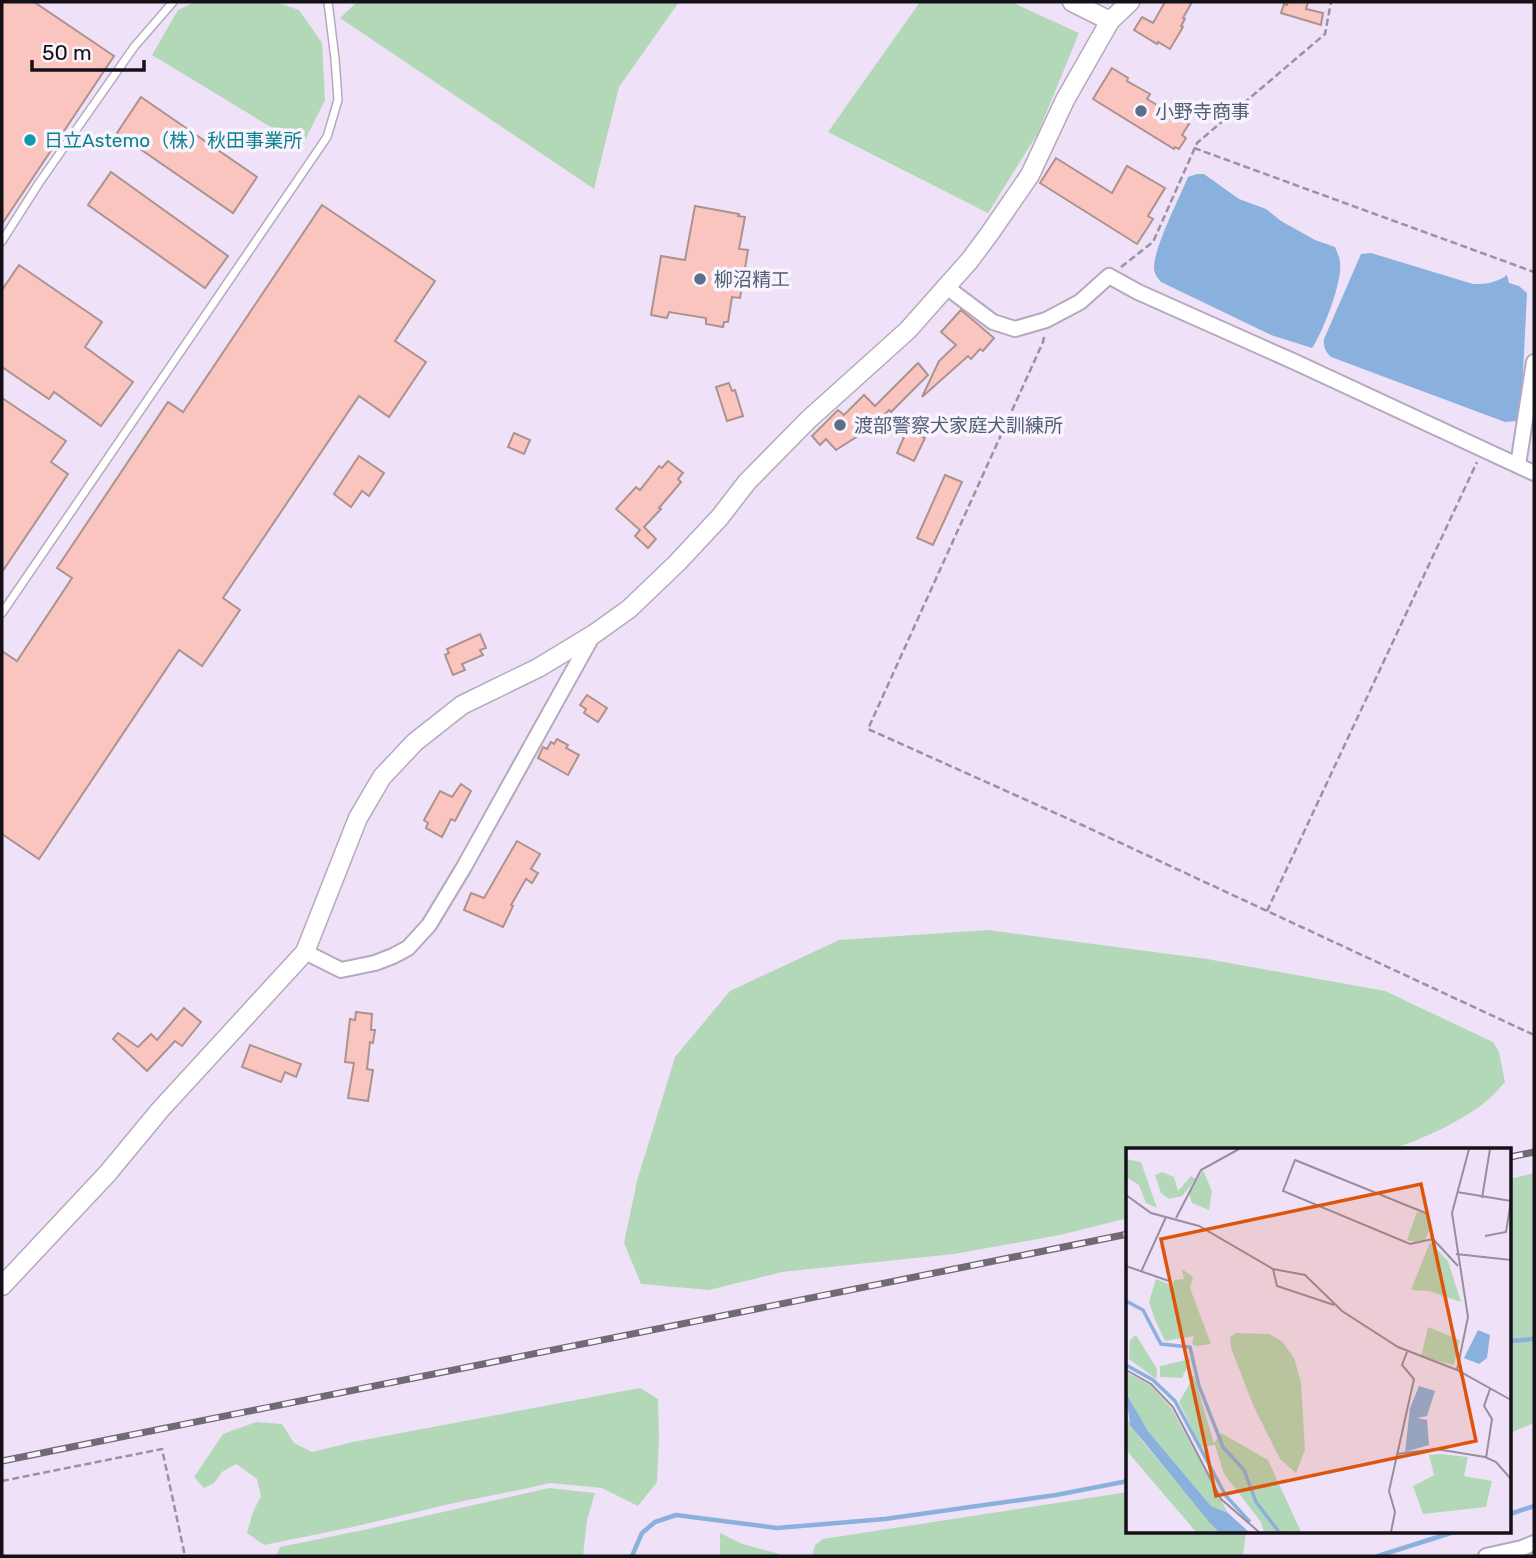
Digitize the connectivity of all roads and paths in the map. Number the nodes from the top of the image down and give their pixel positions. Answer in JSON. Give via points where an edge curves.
{"nodes":[{"id":1,"x":173,"y":2,"type":"edge"},
{"id":2,"x":328,"y":2,"type":"edge"},
{"id":3,"x":1072,"y":2,"type":"edge"},
{"id":4,"x":1130,"y":2,"type":"edge"},
{"id":5,"x":1331,"y":2,"type":"edge"},
{"id":6,"x":1110,"y":21,"type":"junction"},
{"id":7,"x":1194,"y":148,"type":"junction"},
{"id":8,"x":2,"y":241,"type":"edge"},
{"id":9,"x":1534,"y":272,"type":"edge"},
{"id":10,"x":1109,"y":276,"type":"junction"},
{"id":11,"x":945,"y":286,"type":"junction"},
{"id":12,"x":1046,"y":320,"type":"junction"},
{"id":13,"x":1534,"y":362,"type":"edge"},
{"id":14,"x":1483,"y":449,"type":"junction"},
{"id":15,"x":1518,"y":465,"type":"junction"},
{"id":16,"x":1534,"y":473,"type":"edge"},
{"id":17,"x":2,"y":613,"type":"edge"},
{"id":18,"x":594,"y":634,"type":"junction"},
{"id":19,"x":1267,"y":911,"type":"junction"},
{"id":20,"x":305,"y":952,"type":"junction"},
{"id":21,"x":1534,"y":1035,"type":"edge"},
{"id":22,"x":2,"y":1286,"type":"edge"},
{"id":23,"x":2,"y":1481,"type":"edge"},
{"id":24,"x":1534,"y":1543,"type":"edge"},
{"id":25,"x":185,"y":1556,"type":"edge"},
{"id":26,"x":1486,"y":1556,"type":"edge"}],
"edges":[{"from":1,"to":8,"type":"lane","via":[[134,47]]},
{"from":2,"to":17,"type":"lane","via":[[338,100],[327,137]]},
{"from":3,"to":6,"type":"street"},
{"from":4,"to":6,"type":"street"},
{"from":5,"to":7,"type":"path","via":[[1325,34]]},
{"from":6,"to":11,"type":"street","via":[[1065,100],[1030,175],[984,242]]},
{"from":7,"to":9,"type":"path"},
{"from":7,"to":10,"type":"path","via":[[1153,242]]},
{"from":10,"to":12,"type":"street","via":[[1080,302]]},
{"from":10,"to":14,"type":"street"},
{"from":11,"to":12,"type":"street","via":[[993,321],[1015,329]]},
{"from":11,"to":18,"type":"street","via":[[908,330],[747,482],[677,563],[629,609]]},
{"from":12,"to":19,"type":"path","via":[[1043,342],[868,729]]},
{"from":13,"to":15,"type":"street"},
{"from":14,"to":15,"type":"street"},
{"from":14,"to":19,"type":"path"},
{"from":15,"to":16,"type":"street"},
{"from":18,"to":20,"type":"street","via":[[462,705],[415,742],[382,777],[358,818]]},
{"from":18,"to":20,"type":"street","via":[[429,925],[408,948],[374,963],[341,970]]},
{"from":19,"to":21,"type":"path"},
{"from":20,"to":22,"type":"street"},
{"from":23,"to":25,"type":"path","via":[[162,1450]]},
{"from":24,"to":26,"type":"street"}]}
